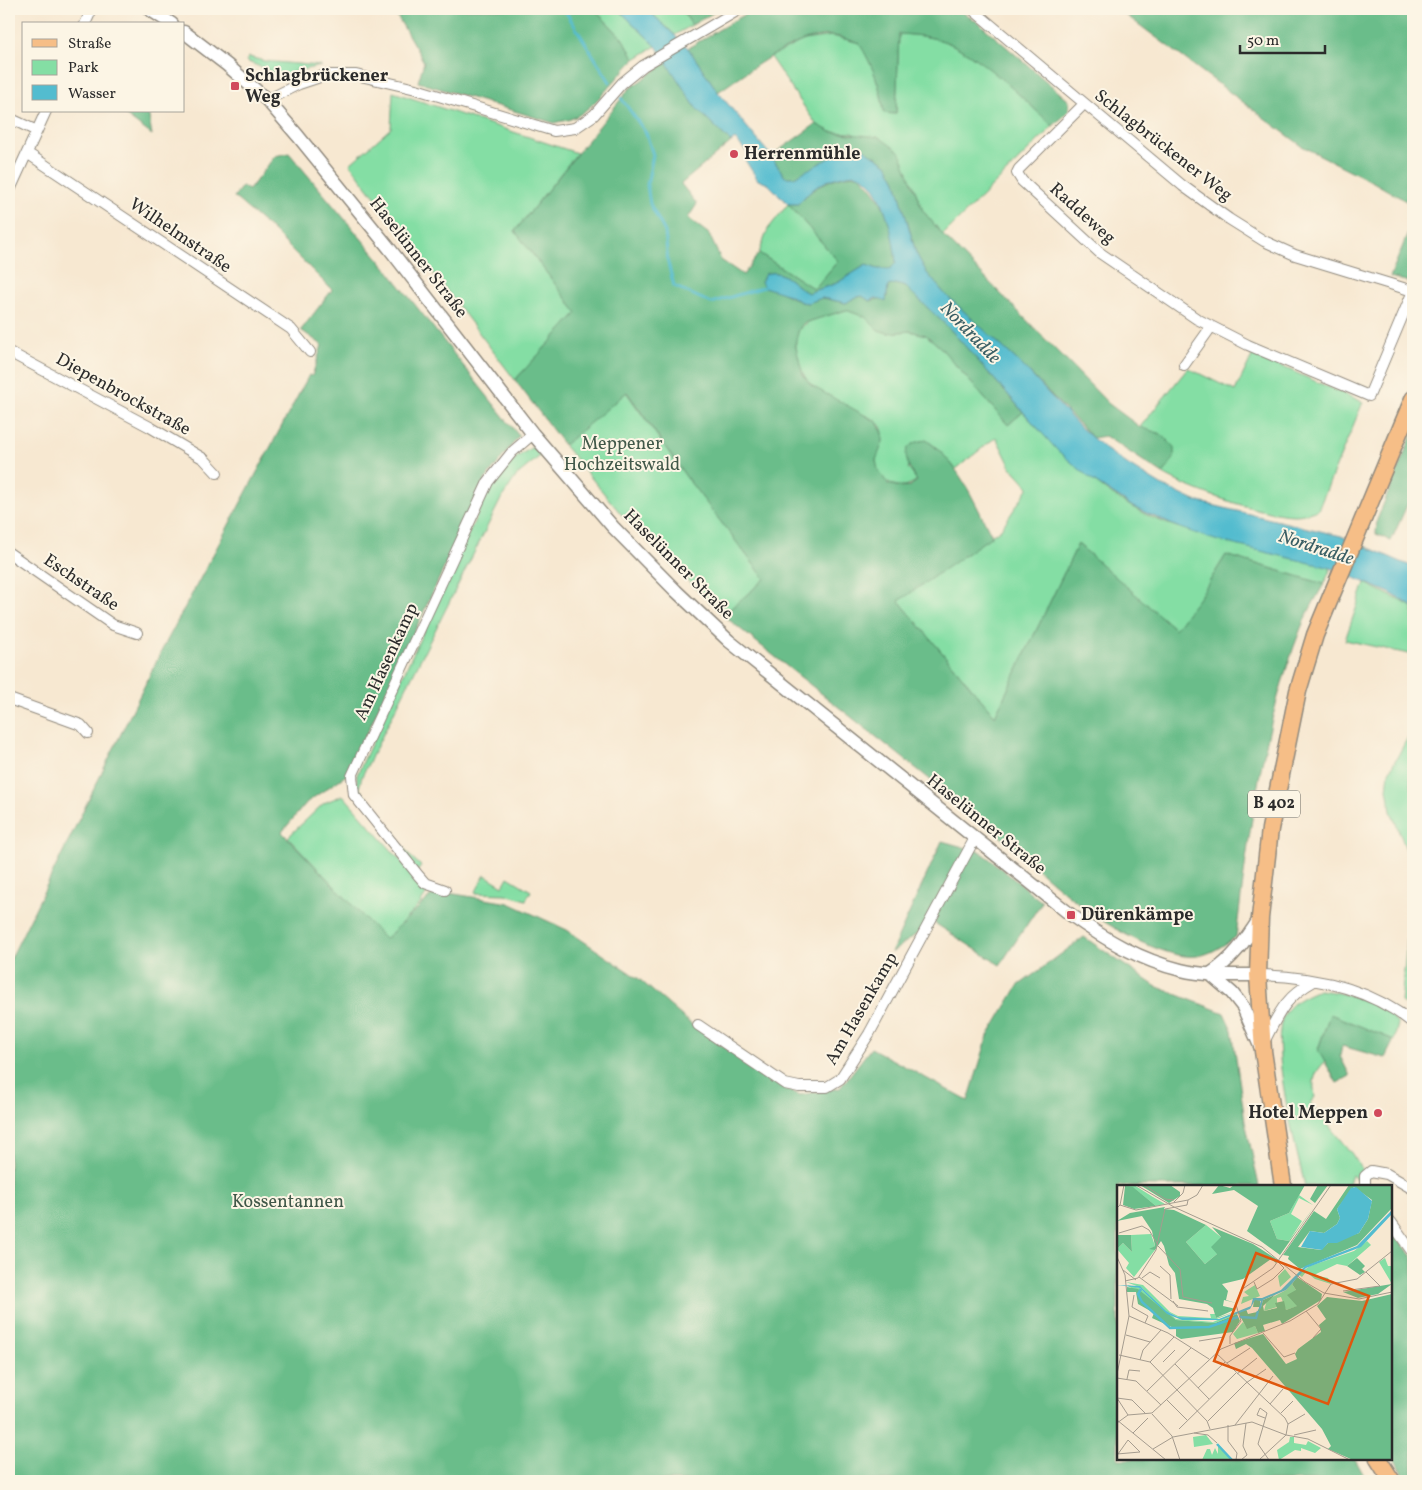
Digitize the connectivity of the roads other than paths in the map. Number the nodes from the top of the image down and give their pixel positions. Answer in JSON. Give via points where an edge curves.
{"nodes":[{"id":1,"x":92,"y":9,"type":"edge"},
{"id":2,"x":149,"y":9,"type":"edge"},
{"id":3,"x":740,"y":9,"type":"edge"},
{"id":4,"x":972,"y":9,"type":"edge"},
{"id":5,"x":86,"y":22,"type":"edge"},
{"id":6,"x":169,"y":22,"type":"edge"},
{"id":7,"x":185,"y":33,"type":"edge"},
{"id":8,"x":267,"y":100,"type":"junction"},
{"id":9,"x":1084,"y":104,"type":"junction"},
{"id":10,"x":46,"y":112,"type":"edge"},
{"id":11,"x":9,"y":118,"type":"edge"},
{"id":12,"x":37,"y":132,"type":"junction"},
{"id":13,"x":27,"y":154,"type":"junction"},
{"id":14,"x":9,"y":192,"type":"edge"},
{"id":15,"x":1413,"y":291,"type":"edge"},
{"id":16,"x":1211,"y":327,"type":"junction"},
{"id":17,"x":9,"y":352,"type":"edge"},
{"id":18,"x":310,"y":352,"type":"dead end"},
{"id":19,"x":1184,"y":366,"type":"dead end"},
{"id":20,"x":1413,"y":399,"type":"edge"},
{"id":21,"x":533,"y":434,"type":"junction"},
{"id":22,"x":217,"y":473,"type":"dead end"},
{"id":23,"x":9,"y":553,"type":"edge"},
{"id":24,"x":137,"y":633,"type":"dead end"},
{"id":25,"x":9,"y":699,"type":"edge"},
{"id":26,"x":88,"y":733,"type":"dead end"},
{"id":27,"x":975,"y":838,"type":"junction"},
{"id":28,"x":445,"y":890,"type":"dead end"},
{"id":29,"x":1260,"y":918,"type":"junction"},
{"id":30,"x":1210,"y":974,"type":"junction"},
{"id":31,"x":1258,"y":975,"type":"junction"},
{"id":32,"x":1314,"y":981,"type":"junction"},
{"id":33,"x":1413,"y":1023,"type":"edge"},
{"id":34,"x":698,"y":1025,"type":"dead end"},
{"id":35,"x":1263,"y":1048,"type":"junction"},
{"id":36,"x":1283,"y":1185,"type":"edge"},
{"id":37,"x":1365,"y":1185,"type":"edge"},
{"id":38,"x":1413,"y":1188,"type":"edge"},
{"id":39,"x":1392,"y":1223,"type":"edge"},
{"id":40,"x":1413,"y":1253,"type":"edge"},
{"id":41,"x":1379,"y":1460,"type":"edge"},
{"id":42,"x":1392,"y":1481,"type":"edge"}],
"edges":[{"from":1,"to":5,"type":"street"},
{"from":2,"to":6,"type":"street"},
{"from":3,"to":8,"type":"street","via":[[643,66],[622,83],[594,115],[575,128],[554,131],[416,89],[356,75],[326,75]]},
{"from":4,"to":9,"type":"street","name":"Schlagbrückener Weg"},
{"from":7,"to":8,"type":"street","name":"Haselünner Straße"},
{"from":8,"to":21,"type":"street","name":"Haselünner Straße","via":[[389,248]]},
{"from":9,"to":15,"type":"street","name":"Schlagbrückener Weg","via":[[1183,186],[1264,241],[1321,264]]},
{"from":9,"to":16,"type":"street","name":"Raddeweg","via":[[1017,173],[1100,252]]},
{"from":10,"to":12,"type":"street"},
{"from":11,"to":12,"type":"street"},
{"from":12,"to":13,"type":"street"},
{"from":13,"to":14,"type":"street"},
{"from":13,"to":18,"type":"street","name":"Wilhelmstraße","via":[[291,329]]},
{"from":15,"to":16,"type":"street","name":"Raddeweg","via":[[1369,396]]},
{"from":16,"to":19,"type":"street"},
{"from":17,"to":22,"type":"street","name":"Diepenbrockstraße","via":[[150,427],[204,459]]},
{"from":20,"to":29,"type":"main road","number":"B 402","via":[[1315,635],[1298,691],[1270,829]]},
{"from":21,"to":27,"type":"street","name":"Haselünner Straße","via":[[613,528],[729,641]]},
{"from":21,"to":28,"type":"street","name":"Am Hasenkamp","via":[[512,452],[488,482],[352,776],[354,795],[418,875],[425,883]]},
{"from":23,"to":24,"type":"street","name":"Eschstraße","via":[[114,625]]},
{"from":25,"to":26,"type":"street","via":[[81,725]]},
{"from":27,"to":30,"type":"street","name":"Haselünner Straße","via":[[1108,942],[1149,961],[1183,971]]},
{"from":27,"to":34,"type":"street","name":"Am Hasenkamp","via":[[869,1034],[840,1079],[827,1087],[785,1084]]},
{"from":29,"to":30,"type":"street","via":[[1243,946]]},
{"from":29,"to":31,"type":"main road","number":"B 402"},
{"from":30,"to":31,"type":"street","name":"Haselünner Straße"},
{"from":30,"to":35,"type":"street","via":[[1232,992],[1243,1007]]},
{"from":31,"to":32,"type":"street"},
{"from":31,"to":35,"type":"main road","number":"B 402"},
{"from":32,"to":33,"type":"street","via":[[1340,985],[1368,995]]},
{"from":32,"to":35,"type":"street","via":[[1282,1007]]},
{"from":35,"to":36,"type":"main road","number":"B 402"},
{"from":37,"to":38,"type":"street","via":[[1366,1176],[1371,1171],[1380,1171]]},
{"from":39,"to":40,"type":"street"},
{"from":41,"to":42,"type":"main road"}]}
